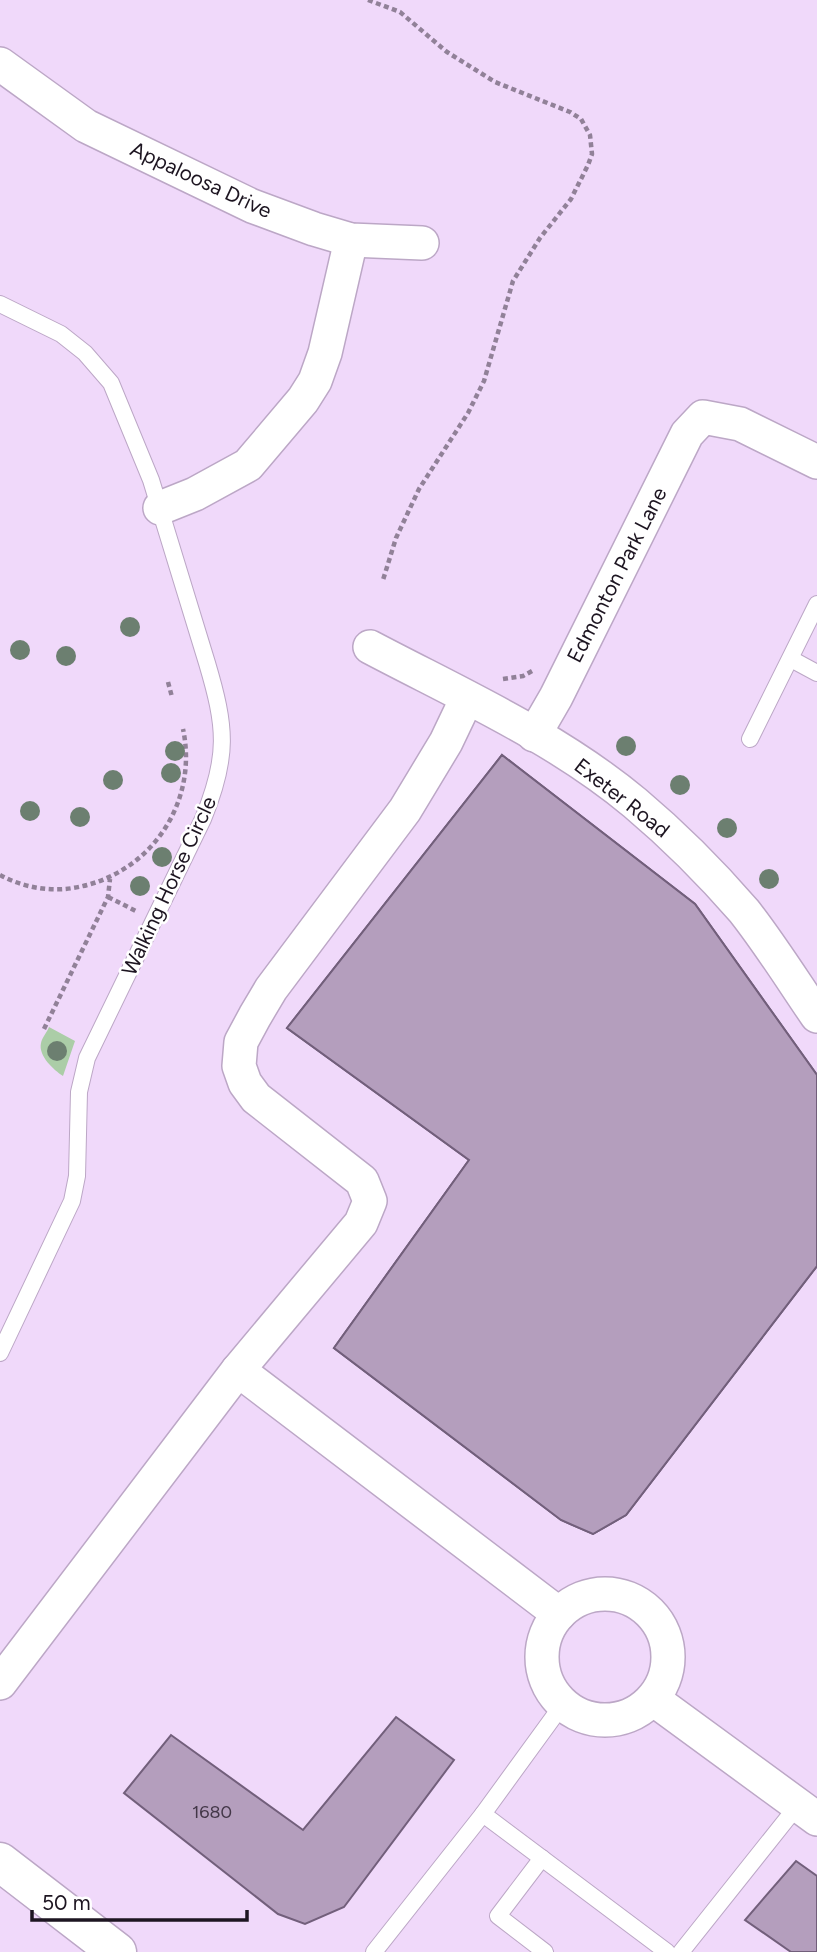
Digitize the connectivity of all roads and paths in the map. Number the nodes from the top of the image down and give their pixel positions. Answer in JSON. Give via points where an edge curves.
{"nodes":[{"id":1,"x":368,"y":0,"type":"edge"},
{"id":2,"x":0,"y":64,"type":"edge"},
{"id":3,"x":351,"y":240,"type":"junction"},
{"id":4,"x":422,"y":243,"type":"dead end"},
{"id":5,"x":0,"y":304,"type":"edge"},
{"id":6,"x":817,"y":462,"type":"edge"},
{"id":7,"x":160,"y":508,"type":"junction"},
{"id":8,"x":383,"y":580,"type":"dead end"},
{"id":9,"x":817,"y":604,"type":"edge"},
{"id":10,"x":370,"y":646,"type":"dead end"},
{"id":11,"x":791,"y":659,"type":"junction"},
{"id":12,"x":817,"y":673,"type":"edge"},
{"id":13,"x":168,"y":682,"type":"dead end"},
{"id":14,"x":172,"y":697,"type":"dead end"},
{"id":15,"x":467,"y":698,"type":"junction"},
{"id":16,"x":183,"y":729,"type":"dead end"},
{"id":17,"x":534,"y":735,"type":"junction"},
{"id":18,"x":750,"y":739,"type":"dead end"},
{"id":19,"x":0,"y":875,"type":"edge"},
{"id":20,"x":110,"y":878,"type":"junction"},
{"id":21,"x":108,"y":897,"type":"junction"},
{"id":22,"x":139,"y":912,"type":"dead end"},
{"id":23,"x":817,"y":1016,"type":"edge"},
{"id":24,"x":44,"y":1029,"type":"dead end"},
{"id":25,"x":0,"y":1353,"type":"edge"},
{"id":26,"x":238,"y":1370,"type":"junction"},
{"id":27,"x":559,"y":1614,"type":"junction"},
{"id":28,"x":0,"y":1683,"type":"edge"},
{"id":29,"x":653,"y":1699,"type":"junction"},
{"id":30,"x":563,"y":1704,"type":"junction"},
{"id":31,"x":807,"y":1812,"type":"edge"},
{"id":32,"x":483,"y":1814,"type":"junction"},
{"id":33,"x":542,"y":1858,"type":"junction"},
{"id":34,"x":0,"y":1862,"type":"edge"},
{"id":35,"x":117,"y":1952,"type":"edge"},
{"id":36,"x":374,"y":1952,"type":"edge"},
{"id":37,"x":545,"y":1952,"type":"edge"},
{"id":38,"x":667,"y":1952,"type":"edge"},
{"id":39,"x":681,"y":1952,"type":"edge"}],
"edges":[{"from":1,"to":8,"type":"path","via":[[400,12],[447,52],[495,82],[581,119],[590,135],[592,155],[571,199],[513,281],[484,381],[419,489]]},
{"from":2,"to":3,"type":"street","name":"Appaloosa Drive","via":[[86,126],[252,206]]},
{"from":3,"to":4,"type":"street","name":"Appaloosa Drive"},
{"from":3,"to":7,"type":"street","via":[[326,353],[303,400],[248,465]]},
{"from":5,"to":7,"type":"lane","name":"Walking Horse Circle","via":[[61,334],[111,383]]},
{"from":6,"to":17,"type":"street","name":"Edmonton Park Lane","via":[[740,424],[703,417],[687,434]]},
{"from":7,"to":25,"type":"lane","name":"Walking Horse Circle","via":[[216,692],[223,752],[203,819],[87,1058],[79,1092],[72,1201]]},
{"from":9,"to":11,"type":"lane"},
{"from":10,"to":15,"type":"street","name":"Exeter Road"},
{"from":11,"to":12,"type":"lane"},
{"from":11,"to":18,"type":"lane"},
{"from":13,"to":14,"type":"path"},
{"from":15,"to":17,"type":"street","name":"Exeter Road"},
{"from":15,"to":26,"type":"street","via":[[405,810],[271,989],[241,1042],[239,1066],[256,1098],[362,1181],[370,1201],[361,1223]]},
{"from":16,"to":20,"type":"path","via":[[186,776],[169,822],[154,845]]},
{"from":17,"to":23,"type":"street","name":"Exeter Road","via":[[598,775],[675,839],[744,912]]},
{"from":19,"to":20,"type":"path","via":[[49,890]]},
{"from":20,"to":21,"type":"path"},
{"from":21,"to":22,"type":"path"},
{"from":21,"to":24,"type":"path"},
{"from":26,"to":27,"type":"street"},
{"from":26,"to":28,"type":"street"},
{"from":27,"to":29,"type":"street","via":[[573,1602],[608,1593],[642,1605],[667,1639],[669,1660]]},
{"from":27,"to":30,"type":"street","via":[[542,1650],[550,1689]]},
{"from":29,"to":30,"type":"street","via":[[638,1712],[609,1720],[580,1715]]},
{"from":29,"to":31,"type":"street"},
{"from":30,"to":32,"type":"lane"},
{"from":31,"to":39,"type":"lane"},
{"from":32,"to":33,"type":"lane"},
{"from":32,"to":36,"type":"lane"},
{"from":33,"to":37,"type":"lane","via":[[498,1916]]},
{"from":33,"to":38,"type":"lane"},
{"from":34,"to":35,"type":"main road"}]}
